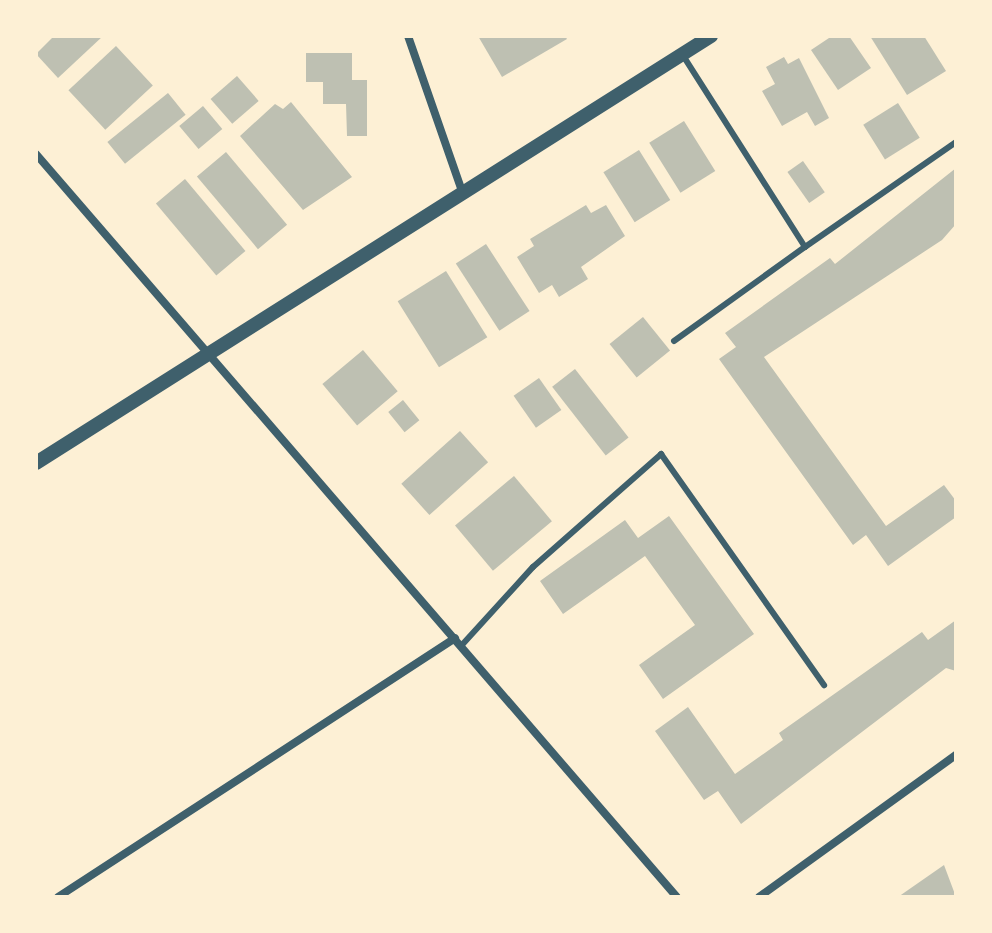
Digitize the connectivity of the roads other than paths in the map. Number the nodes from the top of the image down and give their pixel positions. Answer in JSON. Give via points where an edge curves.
{"nodes":[{"id":1,"x":408,"y":36,"type":"edge"},
{"id":2,"x":711,"y":36,"type":"edge"},
{"id":3,"x":682,"y":54,"type":"junction"},
{"id":4,"x":956,"y":142,"type":"edge"},
{"id":5,"x":36,"y":154,"type":"edge"},
{"id":6,"x":463,"y":194,"type":"junction"},
{"id":7,"x":805,"y":247,"type":"junction"},
{"id":8,"x":674,"y":341,"type":"dead end"},
{"id":9,"x":212,"y":354,"type":"junction"},
{"id":10,"x":36,"y":463,"type":"edge"},
{"id":11,"x":458,"y":642,"type":"junction"},
{"id":12,"x":824,"y":685,"type":"dead end"},
{"id":13,"x":956,"y":755,"type":"edge"},
{"id":14,"x":58,"y":897,"type":"edge"},
{"id":15,"x":677,"y":897,"type":"edge"},
{"id":16,"x":759,"y":897,"type":"edge"}],
"edges":[{"from":1,"to":6,"type":"street"},
{"from":2,"to":3,"type":"street"},
{"from":3,"to":6,"type":"street"},
{"from":3,"to":7,"type":"lane"},
{"from":4,"to":7,"type":"lane"},
{"from":5,"to":9,"type":"street"},
{"from":6,"to":9,"type":"street"},
{"from":7,"to":8,"type":"lane"},
{"from":9,"to":10,"type":"street"},
{"from":9,"to":11,"type":"street"},
{"from":11,"to":12,"type":"lane","via":[[533,567],[661,454]]},
{"from":11,"to":14,"type":"street"},
{"from":11,"to":15,"type":"street"},
{"from":13,"to":16,"type":"street"}]}
